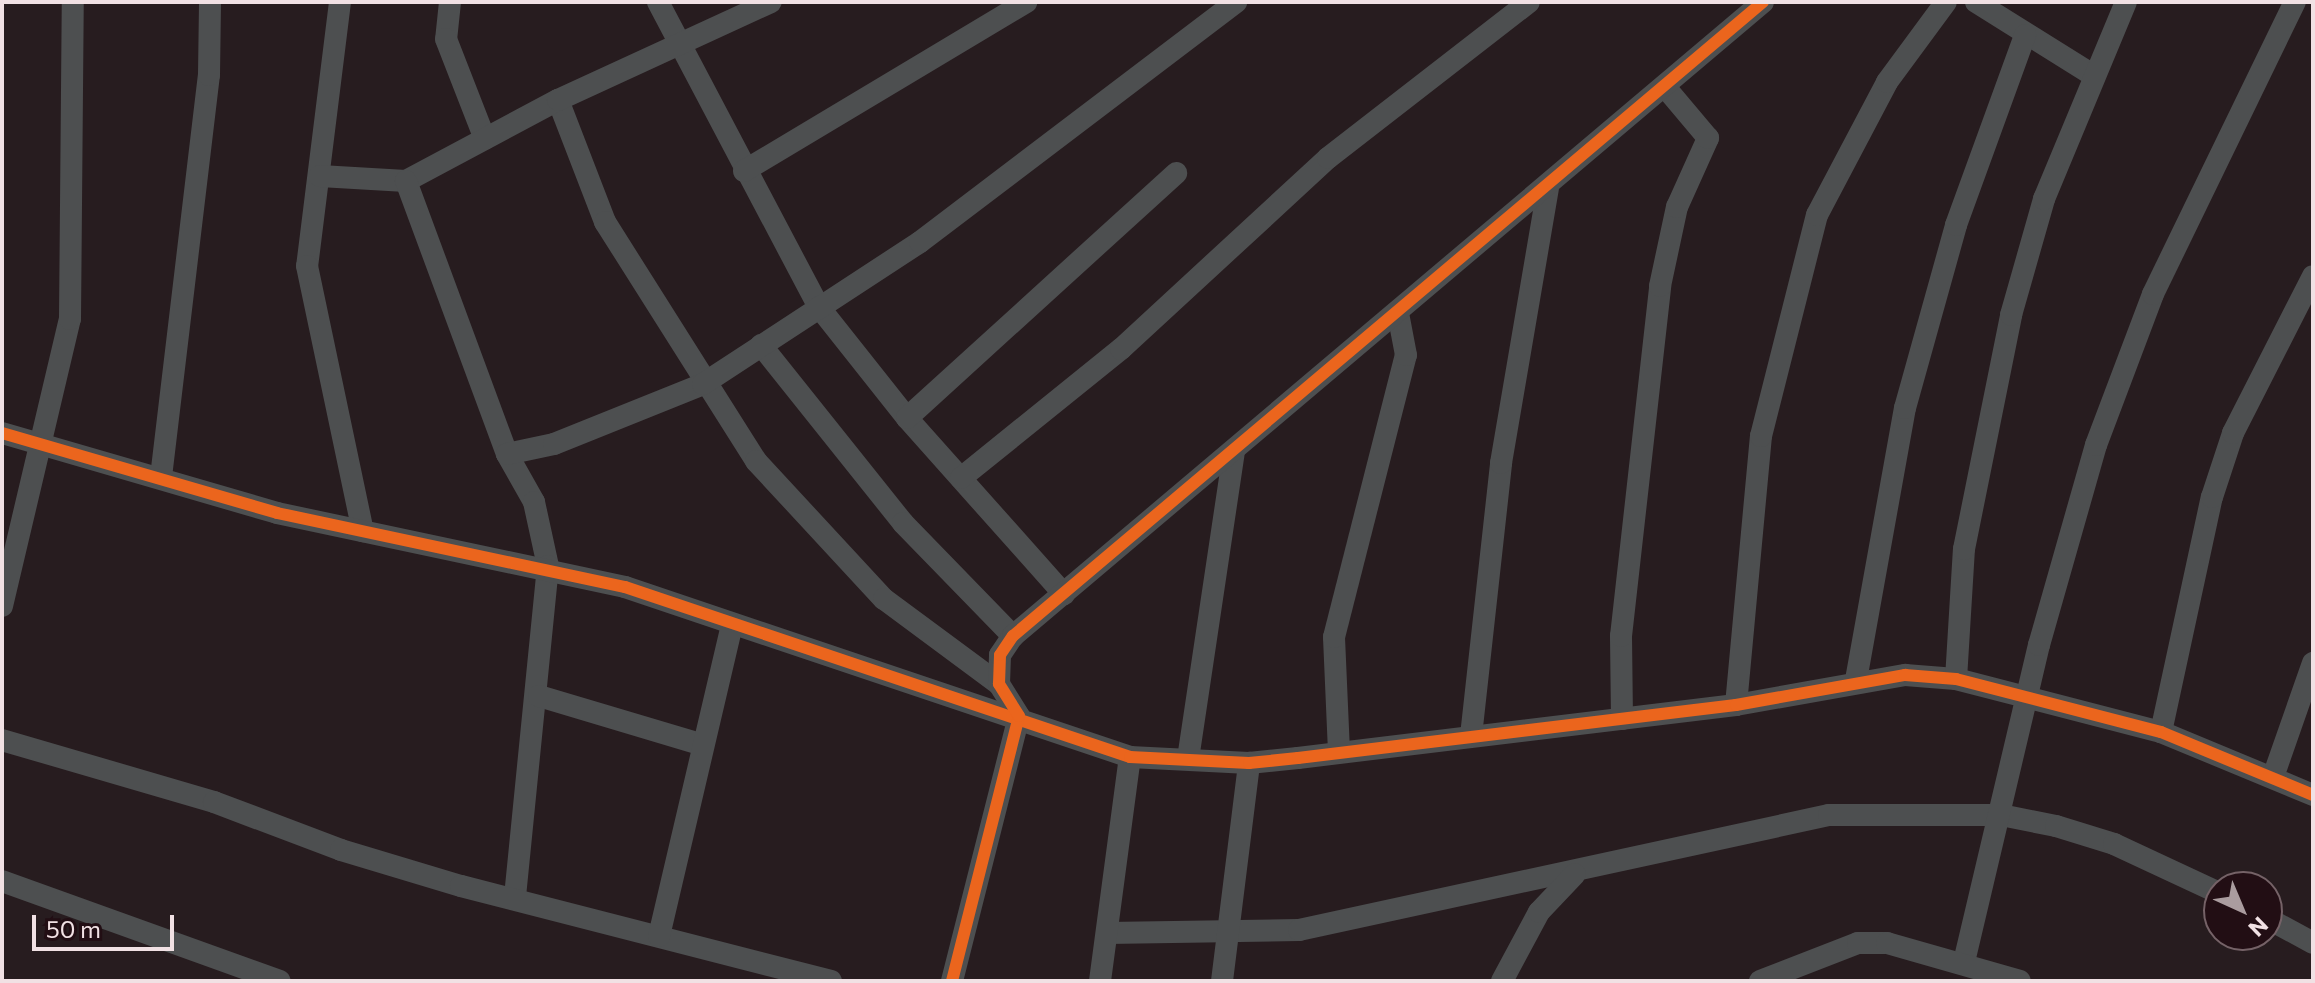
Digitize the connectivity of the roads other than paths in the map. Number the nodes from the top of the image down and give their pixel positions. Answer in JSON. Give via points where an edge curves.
{"nodes":[{"id":1,"x":73,"y":2,"type":"edge"},
{"id":2,"x":210,"y":2,"type":"edge"},
{"id":3,"x":340,"y":2,"type":"edge"},
{"id":4,"x":450,"y":2,"type":"edge"},
{"id":5,"x":658,"y":2,"type":"edge"},
{"id":6,"x":771,"y":2,"type":"edge"},
{"id":7,"x":1026,"y":2,"type":"edge"},
{"id":8,"x":1236,"y":2,"type":"edge"},
{"id":9,"x":1529,"y":2,"type":"edge"},
{"id":10,"x":1763,"y":2,"type":"edge"},
{"id":11,"x":1946,"y":2,"type":"edge"},
{"id":12,"x":1976,"y":2,"type":"edge"},
{"id":13,"x":2126,"y":2,"type":"edge"},
{"id":14,"x":2295,"y":2,"type":"edge"},
{"id":15,"x":2025,"y":35,"type":"junction"},
{"id":16,"x":678,"y":49,"type":"junction"},
{"id":17,"x":2093,"y":75,"type":"junction"},
{"id":18,"x":1665,"y":87,"type":"junction"},
{"id":19,"x":558,"y":100,"type":"junction"},
{"id":20,"x":485,"y":139,"type":"junction"},
{"id":21,"x":744,"y":171,"type":"junction"},
{"id":22,"x":1176,"y":173,"type":"dead end"},
{"id":23,"x":320,"y":176,"type":"junction"},
{"id":24,"x":406,"y":181,"type":"junction"},
{"id":25,"x":1548,"y":189,"type":"junction"},
{"id":26,"x":2313,"y":276,"type":"edge"},
{"id":27,"x":819,"y":307,"type":"junction"},
{"id":28,"x":1398,"y":313,"type":"junction"},
{"id":29,"x":761,"y":345,"type":"junction"},
{"id":30,"x":703,"y":384,"type":"junction"},
{"id":31,"x":907,"y":418,"type":"junction"},
{"id":32,"x":2,"y":433,"type":"edge"},
{"id":33,"x":38,"y":442,"type":"junction"},
{"id":34,"x":1234,"y":453,"type":"junction"},
{"id":35,"x":507,"y":454,"type":"junction"},
{"id":36,"x":161,"y":477,"type":"junction"},
{"id":37,"x":961,"y":478,"type":"junction"},
{"id":38,"x":363,"y":531,"type":"junction"},
{"id":39,"x":548,"y":566,"type":"junction"},
{"id":40,"x":1064,"y":594,"type":"junction"},
{"id":41,"x":2,"y":606,"type":"edge"},
{"id":42,"x":732,"y":624,"type":"junction"},
{"id":43,"x":1013,"y":636,"type":"junction"},
{"id":44,"x":2313,"y":663,"type":"edge"},
{"id":45,"x":1956,"y":679,"type":"junction"},
{"id":46,"x":1856,"y":680,"type":"junction"},
{"id":47,"x":999,"y":684,"type":"junction"},
{"id":48,"x":539,"y":696,"type":"junction"},
{"id":49,"x":2028,"y":696,"type":"junction"},
{"id":50,"x":1736,"y":705,"type":"junction"},
{"id":51,"x":1019,"y":716,"type":"junction"},
{"id":52,"x":1622,"y":719,"type":"junction"},
{"id":53,"x":2161,"y":732,"type":"junction"},
{"id":54,"x":1471,"y":736,"type":"junction"},
{"id":55,"x":2,"y":740,"type":"edge"},
{"id":56,"x":703,"y":745,"type":"junction"},
{"id":57,"x":1339,"y":752,"type":"junction"},
{"id":58,"x":1130,"y":757,"type":"junction"},
{"id":59,"x":1188,"y":759,"type":"junction"},
{"id":60,"x":1249,"y":763,"type":"junction"},
{"id":61,"x":2273,"y":777,"type":"junction"},
{"id":62,"x":2313,"y":795,"type":"edge"},
{"id":63,"x":2001,"y":815,"type":"junction"},
{"id":64,"x":1575,"y":874,"type":"junction"},
{"id":65,"x":2,"y":881,"type":"edge"},
{"id":66,"x":2203,"y":886,"type":"edge"},
{"id":67,"x":515,"y":899,"type":"junction"},
{"id":68,"x":2283,"y":927,"type":"edge"},
{"id":69,"x":1107,"y":933,"type":"junction"},
{"id":70,"x":1227,"y":933,"type":"junction"},
{"id":71,"x":659,"y":936,"type":"junction"},
{"id":72,"x":2313,"y":943,"type":"edge"},
{"id":73,"x":1964,"y":962,"type":"junction"},
{"id":74,"x":773,"y":973,"type":"edge"},
{"id":75,"x":280,"y":981,"type":"edge"},
{"id":76,"x":831,"y":981,"type":"edge"},
{"id":77,"x":952,"y":981,"type":"edge"},
{"id":78,"x":1100,"y":981,"type":"edge"},
{"id":79,"x":1222,"y":981,"type":"edge"},
{"id":80,"x":1502,"y":981,"type":"edge"},
{"id":81,"x":1760,"y":981,"type":"edge"},
{"id":82,"x":2020,"y":981,"type":"edge"}],
"edges":[{"from":1,"to":33,"type":"street","via":[[70,319]]},
{"from":2,"to":36,"type":"street","via":[[200,165]]},
{"from":3,"to":23,"type":"street"},
{"from":4,"to":20,"type":"street","via":[[446,39]]},
{"from":5,"to":16,"type":"street"},
{"from":6,"to":16,"type":"street"},
{"from":7,"to":21,"type":"street"},
{"from":8,"to":27,"type":"street","via":[[920,242]]},
{"from":9,"to":37,"type":"street","via":[[1328,158],[1131,340]]},
{"from":10,"to":18,"type":"street"},
{"from":11,"to":50,"type":"street","via":[[1887,82],[1817,215],[1761,436]]},
{"from":12,"to":15,"type":"street"},
{"from":13,"to":17,"type":"street"},
{"from":14,"to":49,"type":"street","via":[[2125,367],[2096,445]]},
{"from":15,"to":17,"type":"street"},
{"from":15,"to":46,"type":"street","via":[[1956,225],[1905,408]]},
{"from":16,"to":19,"type":"street"},
{"from":16,"to":21,"type":"street"},
{"from":17,"to":45,"type":"street","via":[[2044,199],[2011,315],[1964,549]]},
{"from":18,"to":25,"type":"street"},
{"from":18,"to":52,"type":"street","via":[[1708,138],[1677,207],[1660,286],[1621,636]]},
{"from":19,"to":20,"type":"street"},
{"from":19,"to":30,"type":"street","via":[[605,222]]},
{"from":20,"to":24,"type":"street"},
{"from":21,"to":27,"type":"street"},
{"from":22,"to":31,"type":"street"},
{"from":23,"to":24,"type":"street"},
{"from":23,"to":38,"type":"street","via":[[307,266]]},
{"from":24,"to":35,"type":"street"},
{"from":25,"to":28,"type":"street"},
{"from":25,"to":54,"type":"street","via":[[1496,493]]},
{"from":26,"to":53,"type":"street","via":[[2233,433],[2212,497]]},
{"from":27,"to":29,"type":"street"},
{"from":27,"to":31,"type":"street"},
{"from":28,"to":34,"type":"street"},
{"from":28,"to":57,"type":"street","via":[[1406,355],[1334,637]]},
{"from":29,"to":30,"type":"street"},
{"from":29,"to":43,"type":"street","via":[[903,523]]},
{"from":30,"to":35,"type":"street","via":[[600,428]]},
{"from":30,"to":47,"type":"street","via":[[756,461],[884,599]]},
{"from":31,"to":37,"type":"street"},
{"from":32,"to":33,"type":"street"},
{"from":33,"to":36,"type":"street"},
{"from":33,"to":41,"type":"street"},
{"from":34,"to":40,"type":"street"},
{"from":34,"to":59,"type":"street"},
{"from":35,"to":39,"type":"street","via":[[534,502]]},
{"from":36,"to":38,"type":"street"},
{"from":37,"to":40,"type":"street"},
{"from":38,"to":39,"type":"street","via":[[468,556]]},
{"from":39,"to":42,"type":"street"},
{"from":39,"to":48,"type":"street"},
{"from":40,"to":43,"type":"street"},
{"from":42,"to":51,"type":"street"},
{"from":42,"to":56,"type":"street"},
{"from":43,"to":47,"type":"street","via":[[1000,655]]},
{"from":44,"to":61,"type":"street"},
{"from":45,"to":46,"type":"street"},
{"from":45,"to":49,"type":"street"},
{"from":46,"to":50,"type":"street"},
{"from":47,"to":51,"type":"street"},
{"from":48,"to":56,"type":"street"},
{"from":48,"to":67,"type":"street"},
{"from":49,"to":53,"type":"street"},
{"from":49,"to":63,"type":"street"},
{"from":50,"to":52,"type":"street"},
{"from":51,"to":58,"type":"street"},
{"from":51,"to":77,"type":"street"},
{"from":52,"to":54,"type":"street"},
{"from":53,"to":61,"type":"street"},
{"from":54,"to":57,"type":"street"},
{"from":55,"to":67,"type":"street","via":[[214,802],[341,850]]},
{"from":56,"to":71,"type":"street"},
{"from":57,"to":60,"type":"street"},
{"from":58,"to":59,"type":"street"},
{"from":58,"to":69,"type":"street"},
{"from":59,"to":60,"type":"street"},
{"from":60,"to":70,"type":"street"},
{"from":61,"to":62,"type":"street"},
{"from":63,"to":64,"type":"street","via":[[1829,815]]},
{"from":63,"to":66,"type":"street","via":[[2114,844]]},
{"from":63,"to":73,"type":"street"},
{"from":64,"to":70,"type":"street","via":[[1299,930]]},
{"from":64,"to":80,"type":"street","via":[[1539,912]]},
{"from":65,"to":75,"type":"street"},
{"from":67,"to":71,"type":"street"},
{"from":68,"to":72,"type":"street"},
{"from":69,"to":70,"type":"street"},
{"from":69,"to":78,"type":"street"},
{"from":70,"to":79,"type":"street"},
{"from":71,"to":74,"type":"street"},
{"from":73,"to":81,"type":"street","via":[[1858,943]]},
{"from":73,"to":82,"type":"street"},
{"from":74,"to":76,"type":"street"}]}
